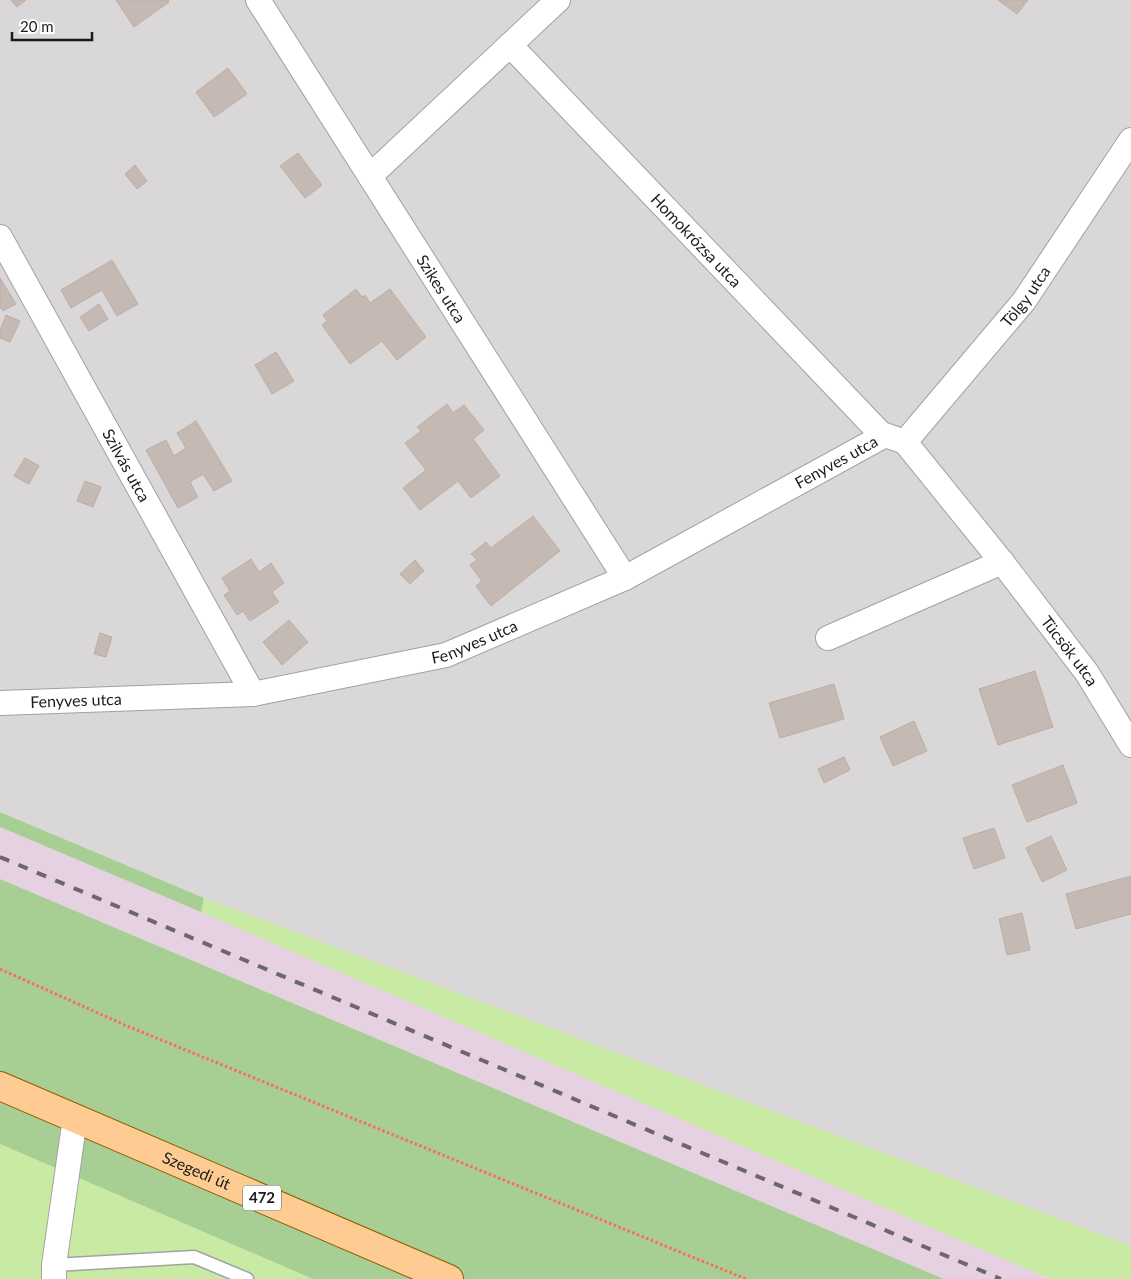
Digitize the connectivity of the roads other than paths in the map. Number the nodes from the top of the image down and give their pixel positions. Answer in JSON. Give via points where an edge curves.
{"nodes":[{"id":1,"x":258,"y":0,"type":"edge"},
{"id":2,"x":558,"y":0,"type":"edge"},
{"id":3,"x":510,"y":45,"type":"junction"},
{"id":4,"x":1131,"y":140,"type":"edge"},
{"id":5,"x":370,"y":176,"type":"junction"},
{"id":6,"x":0,"y":237,"type":"edge"},
{"id":7,"x":894,"y":439,"type":"junction"},
{"id":8,"x":1002,"y":562,"type":"junction"},
{"id":9,"x":625,"y":578,"type":"junction"},
{"id":10,"x":828,"y":638,"type":"dead end"},
{"id":11,"x":253,"y":694,"type":"junction"},
{"id":12,"x":0,"y":703,"type":"edge"},
{"id":13,"x":1131,"y":745,"type":"edge"},
{"id":14,"x":0,"y":1086,"type":"edge"},
{"id":15,"x":75,"y":1118,"type":"junction"},
{"id":16,"x":54,"y":1272,"type":"edge"},
{"id":17,"x":247,"y":1279,"type":"edge"},
{"id":18,"x":449,"y":1279,"type":"edge"}],
"edges":[{"from":1,"to":5,"type":"street","name":"Szikes utca"},
{"from":2,"to":3,"type":"street"},
{"from":3,"to":5,"type":"street"},
{"from":3,"to":7,"type":"street","name":"Homokrózsa utca"},
{"from":4,"to":7,"type":"street","name":"Tölgy utca","via":[[1024,301]]},
{"from":5,"to":9,"type":"street","name":"Szikes utca"},
{"from":6,"to":11,"type":"street","name":"Szilvás utca"},
{"from":7,"to":8,"type":"street","name":"Tücsök utca"},
{"from":7,"to":9,"type":"street","name":"Fenyves utca"},
{"from":8,"to":10,"type":"street"},
{"from":8,"to":13,"type":"street","name":"Tücsök utca","via":[[1087,672]]},
{"from":9,"to":11,"type":"street","name":"Fenyves utca","via":[[446,655]]},
{"from":11,"to":12,"type":"street","name":"Fenyves utca"},
{"from":14,"to":15,"type":"main road","name":"Szegedi út","number":"472"},
{"from":15,"to":16,"type":"street"},
{"from":15,"to":18,"type":"main road","name":"Szegedi út","number":"472"},
{"from":16,"to":17,"type":"lane","via":[[194,1257]]}]}
